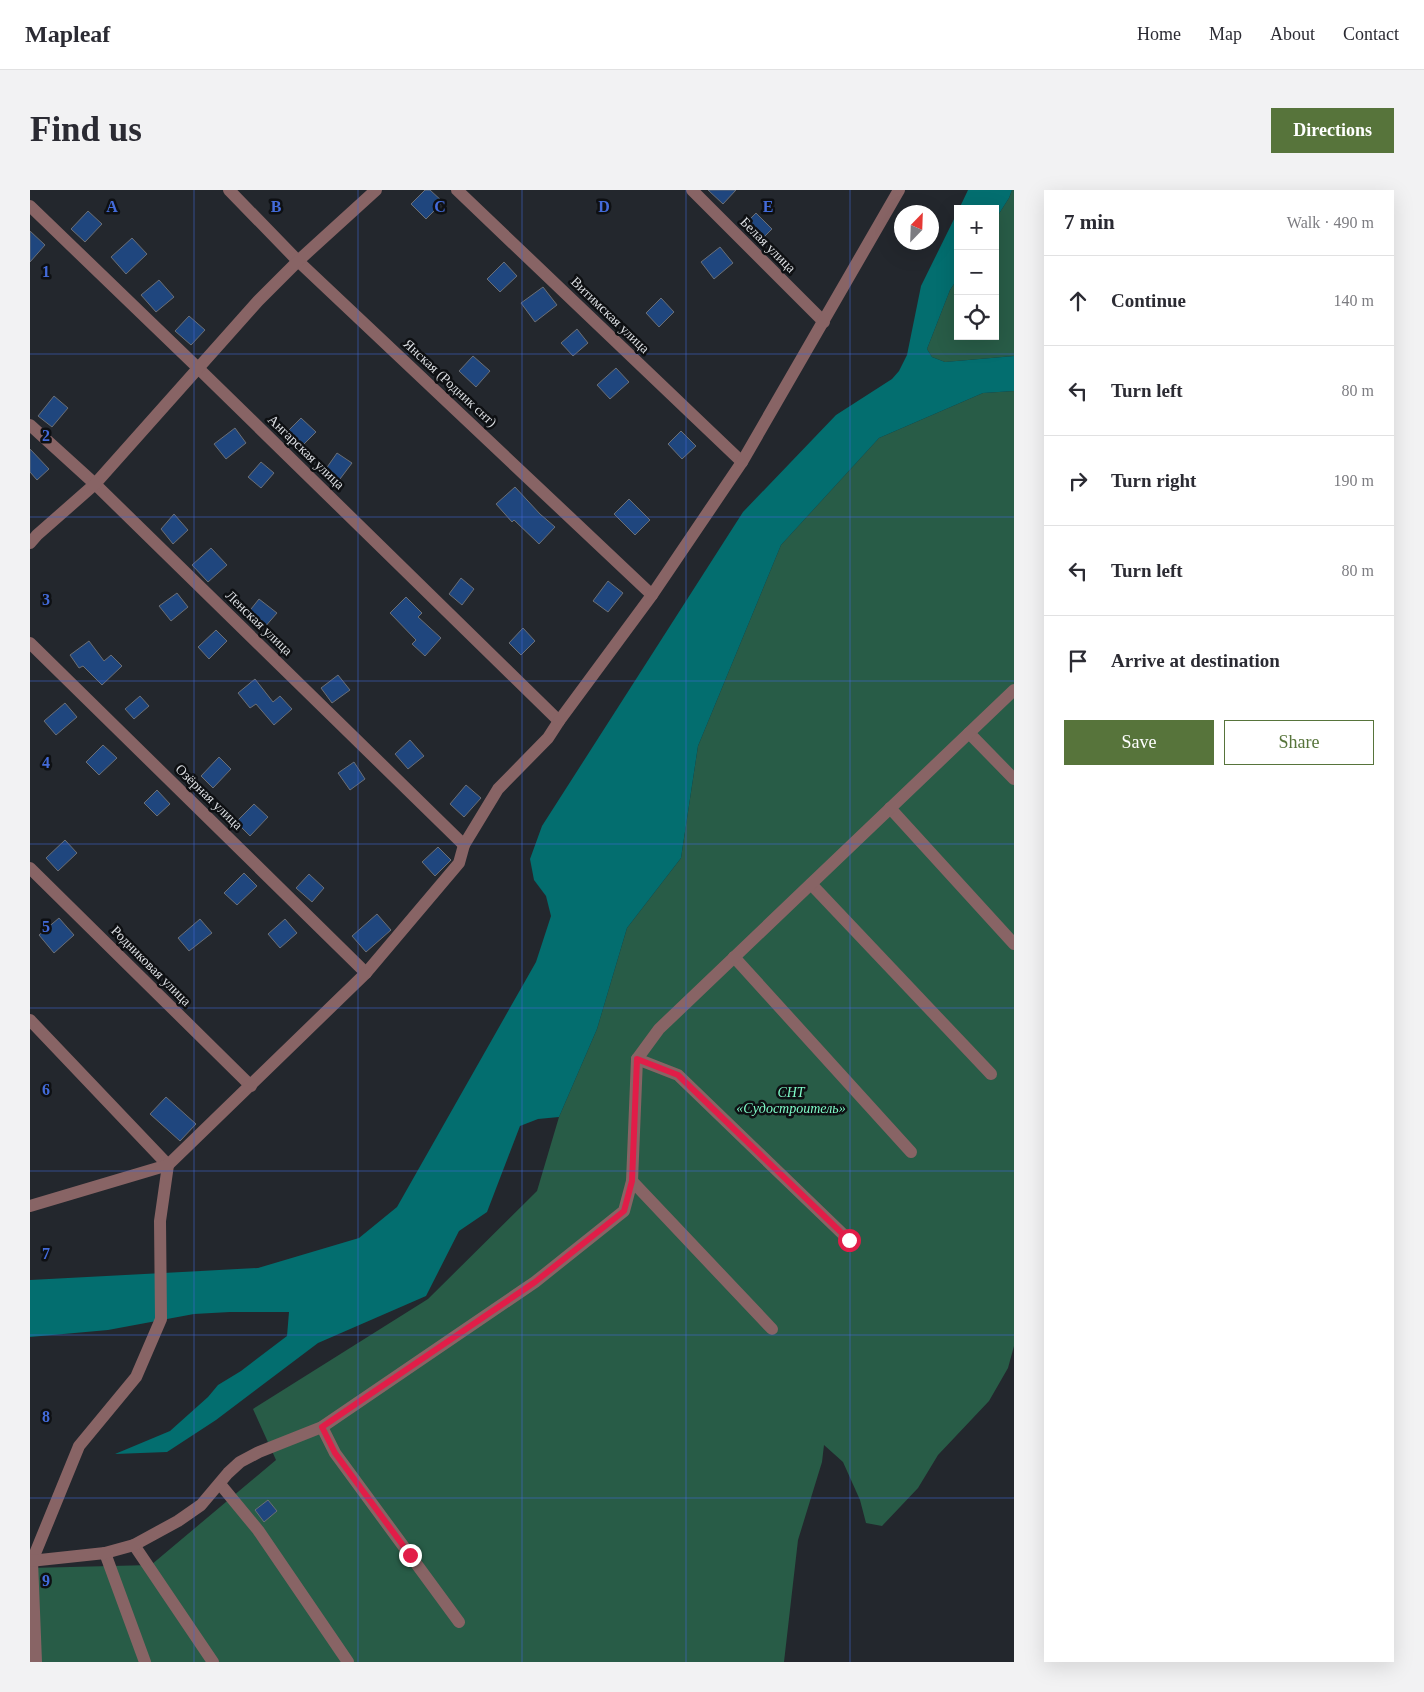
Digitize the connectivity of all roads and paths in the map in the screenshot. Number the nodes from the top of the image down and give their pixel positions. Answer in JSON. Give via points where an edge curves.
{"nodes":[{"id":1,"x":229,"y":190,"type":"edge"},
{"id":2,"x":376,"y":190,"type":"edge"},
{"id":3,"x":457,"y":190,"type":"edge"},
{"id":4,"x":692,"y":190,"type":"edge"},
{"id":5,"x":899,"y":190,"type":"edge"},
{"id":6,"x":30,"y":206,"type":"edge"},
{"id":7,"x":298,"y":261,"type":"junction"},
{"id":8,"x":824,"y":322,"type":"junction"},
{"id":9,"x":198,"y":368,"type":"junction"},
{"id":10,"x":30,"y":425,"type":"edge"},
{"id":11,"x":742,"y":462,"type":"junction"},
{"id":12,"x":95,"y":484,"type":"junction"},
{"id":13,"x":30,"y":543,"type":"edge"},
{"id":14,"x":652,"y":595,"type":"junction"},
{"id":15,"x":30,"y":643,"type":"edge"},
{"id":16,"x":1014,"y":690,"type":"edge"},
{"id":17,"x":559,"y":721,"type":"junction"},
{"id":18,"x":969,"y":733,"type":"junction"},
{"id":19,"x":1014,"y":779,"type":"edge"},
{"id":20,"x":890,"y":808,"type":"junction"},
{"id":21,"x":464,"y":845,"type":"junction"},
{"id":22,"x":30,"y":868,"type":"edge"},
{"id":23,"x":811,"y":884,"type":"junction"},
{"id":24,"x":1014,"y":944,"type":"edge"},
{"id":25,"x":734,"y":957,"type":"junction"},
{"id":26,"x":366,"y":973,"type":"junction"},
{"id":27,"x":30,"y":1020,"type":"edge"},
{"id":28,"x":637,"y":1059,"type":"junction"},
{"id":29,"x":991,"y":1074,"type":"dead end"},
{"id":30,"x":251,"y":1086,"type":"junction"},
{"id":31,"x":910,"y":1152,"type":"dead end"},
{"id":32,"x":168,"y":1165,"type":"junction"},
{"id":33,"x":632,"y":1181,"type":"junction"},
{"id":34,"x":30,"y":1206,"type":"edge"},
{"id":35,"x":849,"y":1240,"type":"dead end"},
{"id":36,"x":772,"y":1329,"type":"dead end"},
{"id":37,"x":322,"y":1427,"type":"junction"},
{"id":38,"x":220,"y":1484,"type":"junction"},
{"id":39,"x":134,"y":1545,"type":"junction"},
{"id":40,"x":105,"y":1553,"type":"junction"},
{"id":41,"x":31,"y":1561,"type":"edge"},
{"id":42,"x":459,"y":1622,"type":"dead end"},
{"id":43,"x":36,"y":1662,"type":"edge"},
{"id":44,"x":145,"y":1662,"type":"edge"},
{"id":45,"x":213,"y":1662,"type":"edge"},
{"id":46,"x":348,"y":1662,"type":"edge"}],
"edges":[{"from":1,"to":7,"type":"street","name":"Янская (Родник снт)"},
{"from":2,"to":7,"type":"street"},
{"from":3,"to":11,"type":"street","name":"Витимская улица"},
{"from":4,"to":8,"type":"street","name":"Белая улица"},
{"from":5,"to":8,"type":"street"},
{"from":6,"to":9,"type":"street","name":"Ангарская улица"},
{"from":7,"to":9,"type":"street","via":[[258,300]]},
{"from":7,"to":14,"type":"street","name":"Янская (Родник снт)"},
{"from":8,"to":11,"type":"street"},
{"from":9,"to":12,"type":"street"},
{"from":9,"to":17,"type":"street","name":"Ангарская улица"},
{"from":10,"to":12,"type":"street","name":"Ленская улица"},
{"from":11,"to":14,"type":"street"},
{"from":12,"to":13,"type":"street"},
{"from":12,"to":21,"type":"street","name":"Ленская улица"},
{"from":14,"to":17,"type":"street"},
{"from":15,"to":26,"type":"street","name":"Озёрная улица"},
{"from":16,"to":18,"type":"street"},
{"from":17,"to":21,"type":"street","via":[[548,738],[498,789]]},
{"from":18,"to":19,"type":"street"},
{"from":18,"to":20,"type":"street"},
{"from":20,"to":23,"type":"street"},
{"from":20,"to":24,"type":"street"},
{"from":21,"to":26,"type":"street","via":[[460,863]]},
{"from":22,"to":30,"type":"street","name":"Родниковая улица"},
{"from":23,"to":25,"type":"street"},
{"from":23,"to":29,"type":"street"},
{"from":25,"to":28,"type":"street","via":[[658,1029]]},
{"from":25,"to":31,"type":"street"},
{"from":26,"to":30,"type":"street"},
{"from":27,"to":32,"type":"street"},
{"from":28,"to":33,"type":"street"},
{"from":28,"to":35,"type":"street","via":[[678,1075]]},
{"from":30,"to":32,"type":"street"},
{"from":32,"to":34,"type":"street"},
{"from":32,"to":41,"type":"street","via":[[160,1222],[161,1319],[136,1377],[79,1446]]},
{"from":33,"to":36,"type":"street"},
{"from":33,"to":37,"type":"street","via":[[624,1211],[535,1282]]},
{"from":37,"to":38,"type":"street","via":[[240,1462]]},
{"from":37,"to":42,"type":"street","via":[[335,1453]]},
{"from":38,"to":39,"type":"street","via":[[188,1515]]},
{"from":38,"to":46,"type":"street","via":[[258,1530]]},
{"from":39,"to":40,"type":"street"},
{"from":39,"to":45,"type":"street"},
{"from":40,"to":41,"type":"street"},
{"from":40,"to":44,"type":"street"},
{"from":41,"to":43,"type":"street"}]}
